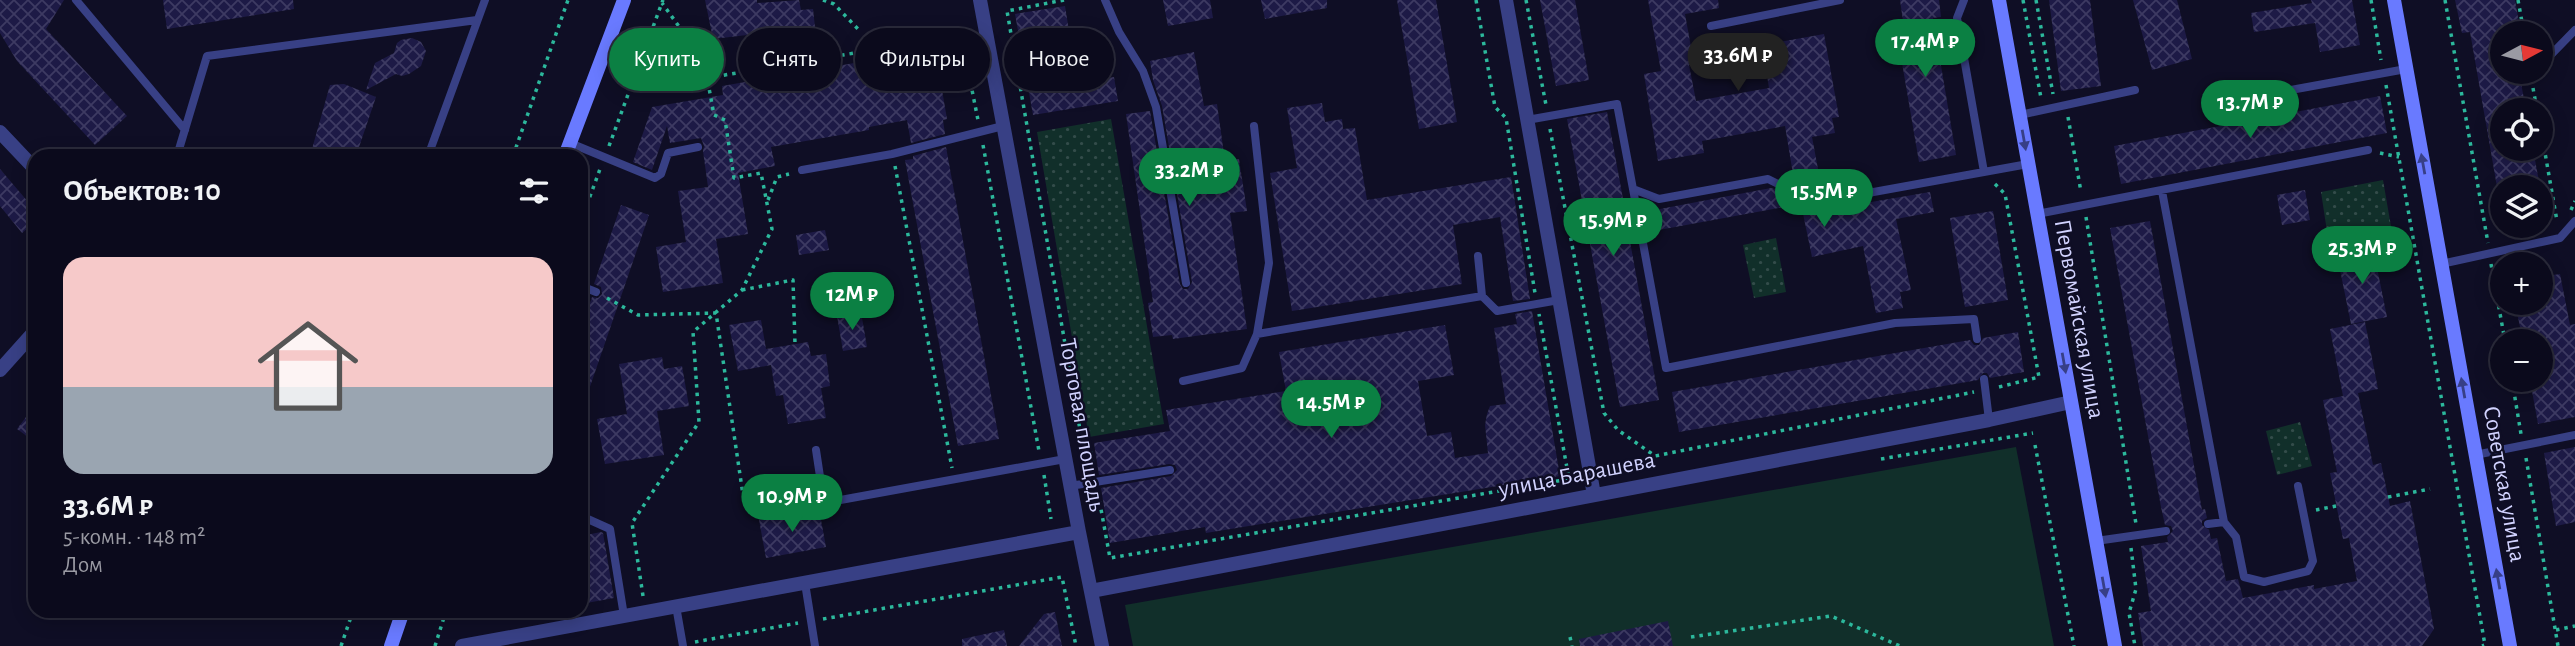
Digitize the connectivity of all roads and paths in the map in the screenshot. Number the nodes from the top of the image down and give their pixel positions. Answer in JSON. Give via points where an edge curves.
{"nodes":[{"id":1,"x":76,"y":0,"type":"edge"},
{"id":2,"x":485,"y":0,"type":"edge"},
{"id":3,"x":568,"y":0,"type":"edge"},
{"id":4,"x":624,"y":0,"type":"edge"},
{"id":5,"x":823,"y":0,"type":"edge"},
{"id":6,"x":980,"y":0,"type":"edge"},
{"id":7,"x":1105,"y":0,"type":"edge"},
{"id":8,"x":1506,"y":0,"type":"edge"},
{"id":9,"x":1526,"y":0,"type":"edge"},
{"id":10,"x":1840,"y":0,"type":"edge"},
{"id":11,"x":1964,"y":0,"type":"edge"},
{"id":12,"x":1999,"y":0,"type":"edge"},
{"id":13,"x":2023,"y":0,"type":"edge"},
{"id":14,"x":2036,"y":0,"type":"edge"},
{"id":15,"x":2371,"y":0,"type":"edge"},
{"id":16,"x":2394,"y":0,"type":"edge"},
{"id":17,"x":2445,"y":0,"type":"edge"},
{"id":18,"x":2518,"y":0,"type":"edge"},
{"id":19,"x":663,"y":2,"type":"edge"},
{"id":20,"x":477,"y":20,"type":"junction"},
{"id":21,"x":2522,"y":21,"type":"edge"},
{"id":22,"x":1711,"y":26,"type":"dead end"},
{"id":23,"x":681,"y":28,"type":"edge"},
{"id":24,"x":857,"y":28,"type":"edge"},
{"id":25,"x":2575,"y":30,"type":"edge"},
{"id":26,"x":2553,"y":53,"type":"edge"},
{"id":27,"x":2406,"y":69,"type":"junction"},
{"id":28,"x":2384,"y":73,"type":"junction"},
{"id":29,"x":724,"y":75,"type":"edge"},
{"id":30,"x":2135,"y":90,"type":"dead end"},
{"id":31,"x":709,"y":91,"type":"edge"},
{"id":32,"x":2280,"y":92,"type":"dead end"},
{"id":33,"x":2065,"y":105,"type":"junction"},
{"id":34,"x":2055,"y":107,"type":"junction"},
{"id":35,"x":2043,"y":109,"type":"junction"},
{"id":36,"x":2020,"y":115,"type":"junction"},
{"id":37,"x":1548,"y":116,"type":"junction"},
{"id":38,"x":1527,"y":120,"type":"junction"},
{"id":39,"x":1003,"y":126,"type":"junction"},
{"id":40,"x":1254,"y":126,"type":"dead end"},
{"id":41,"x":185,"y":130,"type":"junction"},
{"id":42,"x":0,"y":132,"type":"edge"},
{"id":43,"x":980,"y":132,"type":"junction"},
{"id":44,"x":698,"y":147,"type":"dead end"},
{"id":45,"x":179,"y":149,"type":"edge"},
{"id":46,"x":431,"y":149,"type":"edge"},
{"id":47,"x":515,"y":149,"type":"edge"},
{"id":48,"x":568,"y":149,"type":"edge"},
{"id":49,"x":2368,"y":150,"type":"joint"},
{"id":50,"x":588,"y":154,"type":"edge"},
{"id":51,"x":892,"y":154,"type":"junction"},
{"id":52,"x":2399,"y":157,"type":"junction"},
{"id":53,"x":605,"y":158,"type":"junction"},
{"id":54,"x":2546,"y":161,"type":"edge"},
{"id":55,"x":28,"y":162,"type":"edge"},
{"id":56,"x":2028,"y":164,"type":"junction"},
{"id":57,"x":802,"y":170,"type":"joint"},
{"id":58,"x":1984,"y":172,"type":"junction"},
{"id":59,"x":1633,"y":189,"type":"junction"},
{"id":60,"x":2162,"y":191,"type":"junction"},
{"id":61,"x":588,"y":203,"type":"edge"},
{"id":62,"x":767,"y":203,"type":"junction"},
{"id":63,"x":2084,"y":206,"type":"junction"},
{"id":64,"x":2037,"y":214,"type":"junction"},
{"id":65,"x":2575,"y":221,"type":"edge"},
{"id":66,"x":2560,"y":238,"type":"junction"},
{"id":67,"x":2495,"y":252,"type":"edge"},
{"id":68,"x":2490,"y":253,"type":"joint"},
{"id":69,"x":1478,"y":256,"type":"dead end"},
{"id":70,"x":2441,"y":264,"type":"junction"},
{"id":71,"x":1186,"y":283,"type":"dead end"},
{"id":72,"x":588,"y":289,"type":"edge"},
{"id":73,"x":742,"y":290,"type":"junction"},
{"id":74,"x":596,"y":292,"type":"joint"},
{"id":75,"x":1482,"y":296,"type":"junction"},
{"id":76,"x":1559,"y":300,"type":"junction"},
{"id":77,"x":716,"y":313,"type":"junction"},
{"id":78,"x":1258,"y":334,"type":"junction"},
{"id":79,"x":28,"y":339,"type":"edge"},
{"id":80,"x":1977,"y":339,"type":"dead end"},
{"id":81,"x":795,"y":344,"type":"dead end"},
{"id":82,"x":0,"y":370,"type":"edge"},
{"id":83,"x":1984,"y":379,"type":"dead end"},
{"id":84,"x":1183,"y":381,"type":"dead end"},
{"id":85,"x":1985,"y":390,"type":"junction"},
{"id":86,"x":2514,"y":392,"type":"edge"},
{"id":87,"x":2071,"y":402,"type":"junction"},
{"id":88,"x":1989,"y":420,"type":"junction"},
{"id":89,"x":2575,"y":435,"type":"edge"},
{"id":90,"x":2035,"y":445,"type":"dead end"},
{"id":91,"x":2524,"y":445,"type":"junction"},
{"id":92,"x":817,"y":450,"type":"dead end"},
{"id":93,"x":2475,"y":455,"type":"junction"},
{"id":94,"x":1065,"y":460,"type":"junction"},
{"id":95,"x":1042,"y":464,"type":"junction"},
{"id":96,"x":1170,"y":470,"type":"dead end"},
{"id":97,"x":954,"y":480,"type":"junction"},
{"id":98,"x":1070,"y":486,"type":"junction"},
{"id":99,"x":2298,"y":486,"type":"dead end"},
{"id":100,"x":2430,"y":489,"type":"dead end"},
{"id":101,"x":1594,"y":495,"type":"junction"},
{"id":102,"x":2388,"y":497,"type":"dead end"},
{"id":103,"x":824,"y":503,"type":"junction"},
{"id":104,"x":2336,"y":506,"type":"dead end"},
{"id":105,"x":2303,"y":512,"type":"junction"},
{"id":106,"x":588,"y":519,"type":"edge"},
{"id":107,"x":1051,"y":519,"type":"dead end"},
{"id":108,"x":2224,"y":522,"type":"junction"},
{"id":109,"x":2208,"y":524,"type":"dead end"},
{"id":110,"x":2166,"y":531,"type":"dead end"},
{"id":111,"x":1079,"y":532,"type":"junction"},
{"id":112,"x":2138,"y":535,"type":"junction"},
{"id":113,"x":2096,"y":541,"type":"junction"},
{"id":114,"x":805,"y":583,"type":"junction"},
{"id":115,"x":1091,"y":590,"type":"junction"},
{"id":116,"x":676,"y":606,"type":"junction"},
{"id":117,"x":645,"y":612,"type":"junction"},
{"id":118,"x":624,"y":616,"type":"junction"},
{"id":119,"x":351,"y":618,"type":"edge"},
{"id":120,"x":401,"y":618,"type":"edge"},
{"id":121,"x":444,"y":618,"type":"edge"},
{"id":122,"x":811,"y":621,"type":"junction"},
{"id":123,"x":2575,"y":626,"type":"edge"},
{"id":124,"x":2556,"y":630,"type":"junction"},
{"id":125,"x":1570,"y":637,"type":"dead end"},
{"id":126,"x":1691,"y":638,"type":"dead end"},
{"id":127,"x":683,"y":645,"type":"edge"},
{"id":128,"x":341,"y":646,"type":"edge"},
{"id":129,"x":391,"y":646,"type":"edge"},
{"id":130,"x":435,"y":646,"type":"edge"},
{"id":131,"x":462,"y":646,"type":"edge"},
{"id":132,"x":815,"y":646,"type":"edge"},
{"id":133,"x":1076,"y":646,"type":"edge"},
{"id":134,"x":1102,"y":646,"type":"edge"},
{"id":135,"x":1572,"y":646,"type":"edge"},
{"id":136,"x":1900,"y":646,"type":"edge"},
{"id":137,"x":2074,"y":646,"type":"edge"},
{"id":138,"x":2115,"y":646,"type":"edge"},
{"id":139,"x":2135,"y":646,"type":"edge"},
{"id":140,"x":2482,"y":646,"type":"edge"},
{"id":141,"x":2510,"y":646,"type":"edge"},
{"id":142,"x":2558,"y":646,"type":"edge"}],
"edges":[{"from":1,"to":41,"type":"lane"},
{"from":2,"to":20,"type":"lane"},
{"from":3,"to":47,"type":"path"},
{"from":4,"to":48,"type":"main road"},
{"from":5,"to":24,"type":"path","via":[[834,4]]},
{"from":6,"to":39,"type":"street","name":"Торговая площадь"},
{"from":7,"to":71,"type":"lane","via":[[1143,71],[1156,107]]},
{"from":8,"to":38,"type":"street"},
{"from":9,"to":37,"type":"path"},
{"from":10,"to":22,"type":"lane"},
{"from":11,"to":58,"type":"lane","via":[[1957,18]]},
{"from":12,"to":36,"type":"main road","name":"Первомайская улица"},
{"from":13,"to":35,"type":"path"},
{"from":14,"to":34,"type":"path"},
{"from":15,"to":28,"type":"path"},
{"from":16,"to":27,"type":"main road","name":"Советская улица"},
{"from":17,"to":68,"type":"path"},
{"from":18,"to":21,"type":"path"},
{"from":19,"to":23,"type":"path"},
{"from":19,"to":53,"type":"path"},
{"from":20,"to":41,"type":"lane","via":[[208,56]]},
{"from":20,"to":46,"type":"lane"},
{"from":25,"to":26,"type":"lane"},
{"from":27,"to":28,"type":"lane"},
{"from":70,"to":27,"type":"main road","name":"Советская улица","one_way":true},
{"from":28,"to":32,"type":"lane"},
{"from":28,"to":52,"type":"path"},
{"from":29,"to":43,"type":"path","via":[[961,35]]},
{"from":30,"to":33,"type":"lane"},
{"from":31,"to":62,"type":"path","via":[[714,115],[725,120],[734,178],[761,173]]},
{"from":33,"to":34,"type":"lane"},
{"from":33,"to":63,"type":"path"},
{"from":34,"to":35,"type":"lane"},
{"from":35,"to":36,"type":"lane"},
{"from":36,"to":56,"type":"main road","name":"Первомайская улица","one_way":true},
{"from":37,"to":38,"type":"lane"},
{"from":37,"to":59,"type":"lane","via":[[1617,104]]},
{"from":37,"to":85,"type":"path","via":[[1604,413],[1618,430],[1655,456]]},
{"from":38,"to":76,"type":"street"},
{"from":39,"to":43,"type":"lane"},
{"from":39,"to":94,"type":"street","name":"Торговая площадь"},
{"from":40,"to":78,"type":"lane","via":[[1269,263]]},
{"from":41,"to":45,"type":"lane"},
{"from":42,"to":55,"type":"street"},
{"from":43,"to":51,"type":"lane"},
{"from":43,"to":95,"type":"path"},
{"from":44,"to":53,"type":"lane","via":[[668,153],[655,178]]},
{"from":49,"to":52,"type":"path"},
{"from":49,"to":60,"type":"lane"},
{"from":50,"to":53,"type":"lane"},
{"from":51,"to":57,"type":"lane"},
{"from":51,"to":97,"type":"path"},
{"from":52,"to":140,"type":"path"},
{"from":53,"to":61,"type":"path"},
{"from":54,"to":66,"type":"path"},
{"from":56,"to":58,"type":"lane"},
{"from":56,"to":64,"type":"main road","name":"Первомайская улица"},
{"from":57,"to":62,"type":"path","via":[[777,177]]},
{"from":58,"to":59,"type":"lane","via":[[1835,199],[1829,174],[1778,184],[1768,179],[1659,199]]},
{"from":58,"to":85,"type":"path","via":[[2005,194],[2039,377]]},
{"from":59,"to":80,"type":"lane","via":[[1666,368],[1895,323],[1974,319]]},
{"from":60,"to":63,"type":"lane"},
{"from":60,"to":108,"type":"lane"},
{"from":62,"to":73,"type":"path","via":[[772,229]]},
{"from":63,"to":64,"type":"lane"},
{"from":63,"to":112,"type":"path"},
{"from":64,"to":87,"type":"main road","name":"Первомайская улица","one_way":true},
{"from":65,"to":66,"type":"lane"},
{"from":66,"to":67,"type":"lane"},
{"from":68,"to":70,"type":"lane"},
{"from":69,"to":75,"type":"lane"},
{"from":93,"to":70,"type":"main road","name":"Советская улица","one_way":true},
{"from":72,"to":74,"type":"lane"},
{"from":73,"to":77,"type":"path"},
{"from":73,"to":81,"type":"path","via":[[793,280]]},
{"from":74,"to":77,"type":"path","via":[[638,315]]},
{"from":75,"to":76,"type":"lane","via":[[1497,311]]},
{"from":75,"to":78,"type":"lane"},
{"from":76,"to":101,"type":"street"},
{"from":77,"to":103,"type":"path","via":[[743,495]]},
{"from":77,"to":117,"type":"path","via":[[693,332],[699,422],[632,523]]},
{"from":78,"to":84,"type":"lane","via":[[1241,368]]},
{"from":79,"to":82,"type":"street"},
{"from":83,"to":85,"type":"lane"},
{"from":85,"to":88,"type":"lane"},
{"from":86,"to":91,"type":"path"},
{"from":87,"to":88,"type":"street","name":"улица Барашева"},
{"from":87,"to":113,"type":"main road","name":"Первомайская улица"},
{"from":88,"to":101,"type":"street","name":"улица Барашева"},
{"from":89,"to":91,"type":"lane"},
{"from":90,"to":137,"type":"path"},
{"from":91,"to":93,"type":"lane"},
{"from":91,"to":124,"type":"path"},
{"from":92,"to":103,"type":"lane"},
{"from":141,"to":93,"type":"main road","name":"Советская улица","one_way":true},
{"from":94,"to":95,"type":"lane"},
{"from":94,"to":98,"type":"street","name":"Торговая площадь"},
{"from":95,"to":97,"type":"lane"},
{"from":95,"to":107,"type":"path"},
{"from":96,"to":98,"type":"lane"},
{"from":97,"to":103,"type":"lane"},
{"from":98,"to":111,"type":"street","name":"Торговая площадь"},
{"from":99,"to":105,"type":"lane"},
{"from":100,"to":102,"type":"path"},
{"from":101,"to":115,"type":"street","name":"улица Барашева"},
{"from":104,"to":105,"type":"path"},
{"from":105,"to":108,"type":"lane","via":[[2313,561],[2308,571],[2264,582],[2244,577],[2235,537]]},
{"from":106,"to":118,"type":"lane","via":[[610,529]]},
{"from":108,"to":109,"type":"lane"},
{"from":110,"to":112,"type":"lane"},
{"from":111,"to":114,"type":"street","name":"Торговая площадь"},
{"from":111,"to":115,"type":"street"},
{"from":112,"to":113,"type":"lane"},
{"from":112,"to":139,"type":"path","via":[[2130,550],[2136,589],[2129,613]]},
{"from":113,"to":138,"type":"main road","name":"Первомайская улица","one_way":true},
{"from":114,"to":116,"type":"street","name":"Торговая площадь"},
{"from":114,"to":122,"type":"lane"},
{"from":115,"to":134,"type":"street"},
{"from":116,"to":117,"type":"street","name":"Торговая площадь"},
{"from":116,"to":127,"type":"lane"},
{"from":117,"to":118,"type":"street","name":"Торговая площадь"},
{"from":118,"to":131,"type":"street","name":"Торговая площадь"},
{"from":119,"to":128,"type":"path"},
{"from":120,"to":129,"type":"main road"},
{"from":121,"to":130,"type":"path"},
{"from":122,"to":127,"type":"path"},
{"from":122,"to":132,"type":"lane"},
{"from":122,"to":133,"type":"path","via":[[1062,577]]},
{"from":123,"to":124,"type":"path"},
{"from":124,"to":142,"type":"path"},
{"from":125,"to":135,"type":"path"},
{"from":126,"to":136,"type":"path","via":[[1831,616]]}]}
